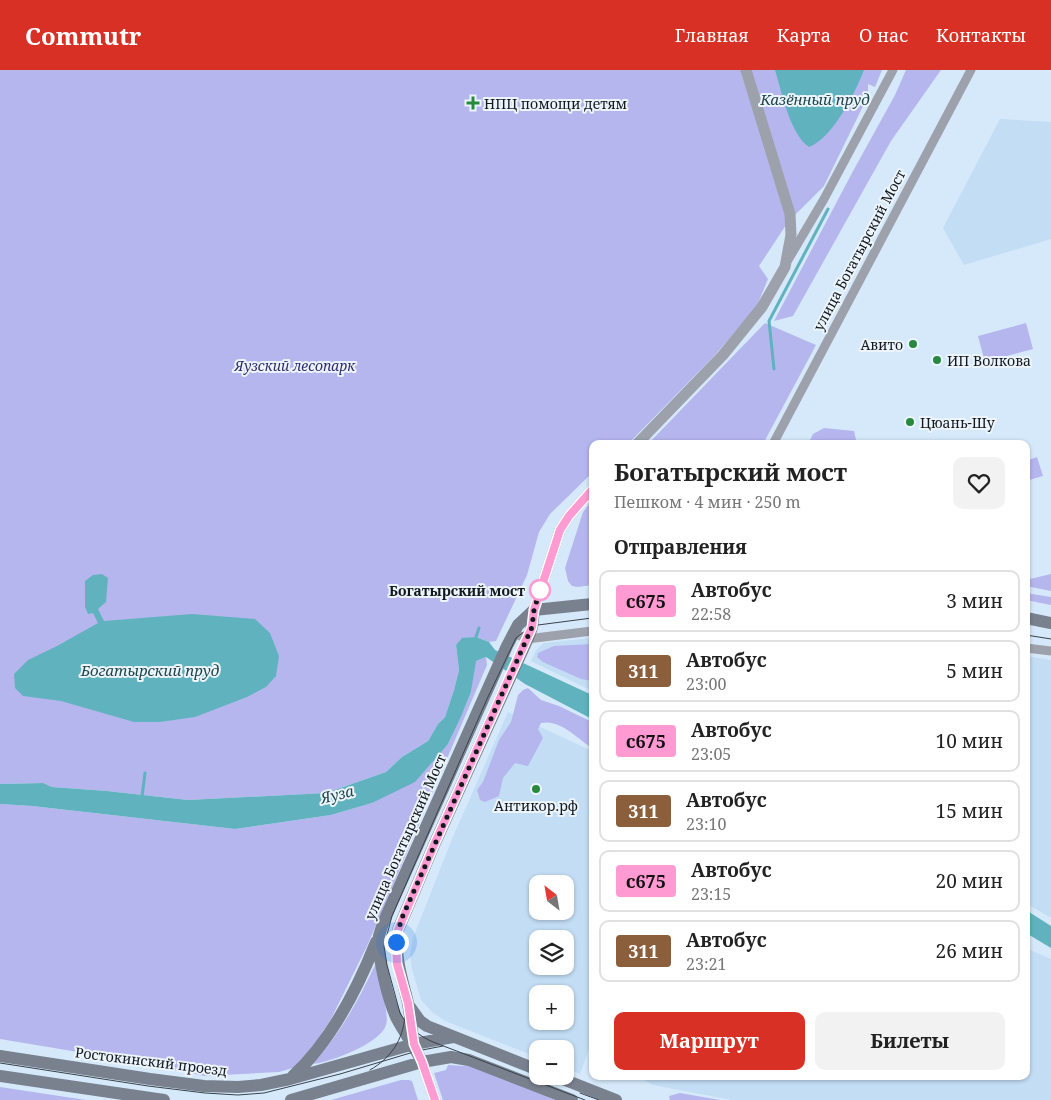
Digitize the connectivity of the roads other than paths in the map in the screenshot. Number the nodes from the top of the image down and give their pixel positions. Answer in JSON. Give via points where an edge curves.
{"nodes":[{"id":1,"x":746,"y":70,"type":"edge"},
{"id":2,"x":893,"y":70,"type":"edge"},
{"id":3,"x":972,"y":70,"type":"edge"},
{"id":4,"x":785,"y":267,"type":"junction"},
{"id":5,"x":641,"y":440,"type":"edge"},
{"id":6,"x":775,"y":440,"type":"edge"},
{"id":7,"x":589,"y":493,"type":"edge"},
{"id":8,"x":589,"y":604,"type":"edge"},
{"id":9,"x":534,"y":610,"type":"junction"},
{"id":10,"x":1030,"y":619,"type":"edge"},
{"id":11,"x":1051,"y":623,"type":"edge"},
{"id":12,"x":589,"y":631,"type":"edge"},
{"id":13,"x":514,"y":633,"type":"junction"},
{"id":14,"x":527,"y":638,"type":"junction"},
{"id":15,"x":1030,"y":648,"type":"edge"},
{"id":16,"x":1051,"y":651,"type":"edge"},
{"id":17,"x":379,"y":935,"type":"junction"},
{"id":18,"x":408,"y":1003,"type":"junction"},
{"id":19,"x":454,"y":1037,"type":"junction"},
{"id":20,"x":414,"y":1044,"type":"junction"},
{"id":21,"x":0,"y":1056,"type":"edge"},
{"id":22,"x":422,"y":1062,"type":"junction"},
{"id":23,"x":529,"y":1066,"type":"edge"},
{"id":24,"x":0,"y":1076,"type":"edge"},
{"id":25,"x":290,"y":1079,"type":"junction"},
{"id":26,"x":574,"y":1083,"type":"edge"},
{"id":27,"x":164,"y":1100,"type":"edge"},
{"id":28,"x":291,"y":1100,"type":"edge"},
{"id":29,"x":435,"y":1100,"type":"edge"},
{"id":30,"x":572,"y":1100,"type":"edge"},
{"id":31,"x":616,"y":1100,"type":"edge"}],
"edges":[{"from":1,"to":4,"type":"street","via":[[790,214],[791,235]]},
{"from":2,"to":4,"type":"street"},
{"from":3,"to":6,"type":"street","name":"улица Богатырский Мост"},
{"from":4,"to":5,"type":"street","via":[[762,307],[723,355]]},
{"from":7,"to":9,"type":"street","name":"улица Богатырский Мост","via":[[560,530]]},
{"from":8,"to":9,"type":"main road"},
{"from":9,"to":13,"type":"main road","name":"улица Богатырский Мост"},
{"from":9,"to":14,"type":"main road","name":"улица Богатырский Мост"},
{"from":10,"to":11,"type":"main road"},
{"from":12,"to":14,"type":"street"},
{"from":13,"to":14,"type":"street"},
{"from":13,"to":17,"type":"main road","name":"улица Богатырский Мост"},
{"from":14,"to":18,"type":"main road","name":"улица Богатырский Мост","via":[[398,930],[397,964]]},
{"from":15,"to":16,"type":"street"},
{"from":17,"to":20,"type":"main road","name":"улица Богатырский Мост","via":[[379,956],[392,1009]]},
{"from":17,"to":25,"type":"main road","via":[[347,1005],[306,1064]]},
{"from":18,"to":19,"type":"main road","via":[[420,1021]]},
{"from":18,"to":20,"type":"main road","name":"улица Богатырский Мост"},
{"from":19,"to":20,"type":"main road","name":"Ростокинский проезд"},
{"from":19,"to":23,"type":"main road"},
{"from":20,"to":22,"type":"main road"},
{"from":20,"to":25,"type":"main road","name":"Ростокинский проезд"},
{"from":21,"to":25,"type":"main road","name":"Ростокинский проезд","via":[[204,1086],[246,1086]]},
{"from":22,"to":28,"type":"main road"},
{"from":22,"to":29,"type":"street"},
{"from":22,"to":30,"type":"main road","via":[[451,1057],[469,1060]]},
{"from":24,"to":27,"type":"main road"},
{"from":26,"to":31,"type":"main road"}]}
